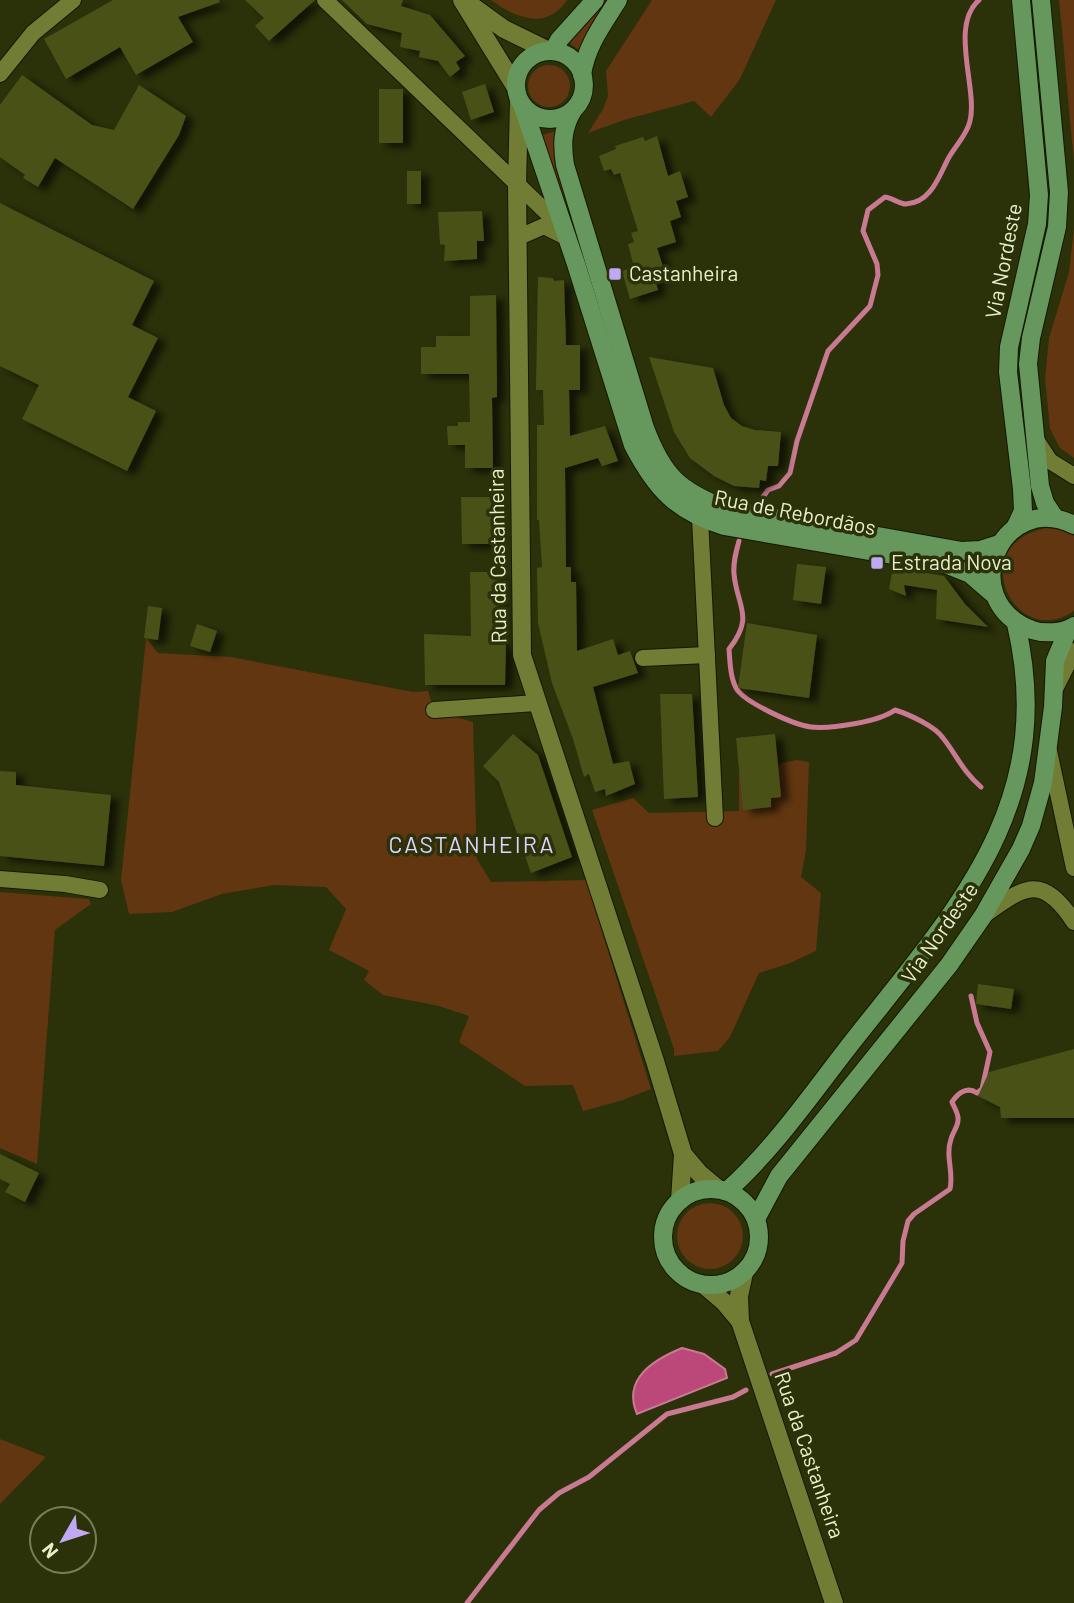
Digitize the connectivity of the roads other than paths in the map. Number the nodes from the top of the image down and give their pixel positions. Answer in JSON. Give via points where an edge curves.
{"nodes":[{"id":1,"x":73,"y":0,"type":"edge"},
{"id":2,"x":325,"y":0,"type":"edge"},
{"id":3,"x":464,"y":0,"type":"edge"},
{"id":4,"x":595,"y":0,"type":"edge"},
{"id":5,"x":618,"y":0,"type":"edge"},
{"id":6,"x":1021,"y":0,"type":"edge"},
{"id":7,"x":1041,"y":0,"type":"edge"},
{"id":8,"x":550,"y":51,"type":"junction"},
{"id":9,"x":0,"y":74,"type":"edge"},
{"id":10,"x":582,"y":75,"type":"junction"},
{"id":11,"x":519,"y":98,"type":"junction"},
{"id":12,"x":572,"y":112,"type":"junction"},
{"id":13,"x":517,"y":186,"type":"junction"},
{"id":14,"x":566,"y":235,"type":"junction"},
{"id":15,"x":517,"y":238,"type":"junction"},
{"id":16,"x":1035,"y":438,"type":"junction"},
{"id":17,"x":1074,"y":476,"type":"edge"},
{"id":18,"x":700,"y":518,"type":"junction"},
{"id":19,"x":1067,"y":519,"type":"edge"},
{"id":20,"x":1015,"y":528,"type":"junction"},
{"id":21,"x":999,"y":544,"type":"junction"},
{"id":22,"x":992,"y":593,"type":"junction"},
{"id":23,"x":1016,"y":624,"type":"junction"},
{"id":24,"x":1071,"y":628,"type":"edge"},
{"id":25,"x":1074,"y":651,"type":"edge"},
{"id":26,"x":707,"y":655,"type":"junction"},
{"id":27,"x":643,"y":658,"type":"dead end"},
{"id":28,"x":1054,"y":691,"type":"junction"},
{"id":29,"x":536,"y":704,"type":"junction"},
{"id":30,"x":434,"y":710,"type":"dead end"},
{"id":31,"x":1048,"y":745,"type":"junction"},
{"id":32,"x":715,"y":818,"type":"dead end"},
{"id":33,"x":1074,"y":868,"type":"edge"},
{"id":34,"x":0,"y":879,"type":"edge"},
{"id":35,"x":100,"y":890,"type":"dead end"},
{"id":36,"x":983,"y":916,"type":"junction"},
{"id":37,"x":1074,"y":922,"type":"edge"},
{"id":38,"x":683,"y":1154,"type":"junction"},
{"id":39,"x":723,"y":1190,"type":"junction"},
{"id":40,"x":680,"y":1200,"type":"junction"},
{"id":41,"x":756,"y":1219,"type":"junction"},
{"id":42,"x":744,"y":1273,"type":"junction"},
{"id":43,"x":704,"y":1285,"type":"junction"},
{"id":44,"x":740,"y":1321,"type":"junction"},
{"id":45,"x":834,"y":1603,"type":"edge"}],
"edges":[{"from":1,"to":9,"type":"street","via":[[33,33]]},
{"from":2,"to":13,"type":"street"},
{"from":3,"to":8,"type":"street","via":[[504,29]]},
{"from":3,"to":11,"type":"street"},
{"from":4,"to":8,"type":"main road"},
{"from":5,"to":10,"type":"main road","via":[[590,46]]},
{"from":6,"to":20,"type":"main road","name":"Via Nordeste","via":[[1040,195],[1009,347],[1023,511]]},
{"from":7,"to":16,"type":"main road","name":"Via Nordeste","via":[[1059,192],[1057,227],[1028,364]]},
{"from":8,"to":10,"type":"main road","via":[[571,59]]},
{"from":8,"to":11,"type":"main road","via":[[530,57],[522,66]]},
{"from":10,"to":12,"type":"main road","via":[[583,95]]},
{"from":11,"to":12,"type":"main road","via":[[534,116],[547,120]]},
{"from":11,"to":13,"type":"street","name":"Rua da Castanheira"},
{"from":11,"to":14,"type":"main road","name":"Rua de Rebordãos"},
{"from":12,"to":21,"type":"main road","name":"Rua de Rebordãos","via":[[564,125],[565,165],[645,428],[678,485],[726,509],[962,551]]},
{"from":13,"to":14,"type":"street"},
{"from":13,"to":15,"type":"street","name":"Rua da Castanheira"},
{"from":14,"to":15,"type":"street","via":[[544,226]]},
{"from":14,"to":18,"type":"main road","name":"Rua de Rebordãos","via":[[633,445],[664,493]]},
{"from":15,"to":29,"type":"street","name":"Rua da Castanheira","via":[[522,655]]},
{"from":16,"to":17,"type":"street","via":[[1050,461]]},
{"from":16,"to":19,"type":"main road","name":"Via Nordeste","via":[[1045,503]]},
{"from":18,"to":22,"type":"main road","name":"Rua de Rebordãos","via":[[945,564],[970,574]]},
{"from":18,"to":26,"type":"street"},
{"from":19,"to":20,"type":"main road","via":[[1034,519]]},
{"from":20,"to":21,"type":"main road"},
{"from":21,"to":22,"type":"main road","via":[[991,565]]},
{"from":22,"to":23,"type":"main road","name":"Rua de Rebordãos"},
{"from":23,"to":24,"type":"main road","via":[[1037,632]]},
{"from":23,"to":39,"type":"main road","name":"Via Nordeste","via":[[1025,660],[1027,723],[1007,816],[981,869],[921,955],[760,1159]]},
{"from":24,"to":28,"type":"main road","name":"Via Nordeste","via":[[1055,661]]},
{"from":25,"to":28,"type":"street"},
{"from":26,"to":27,"type":"street"},
{"from":26,"to":32,"type":"street"},
{"from":28,"to":31,"type":"main road","name":"Via Nordeste"},
{"from":29,"to":30,"type":"street"},
{"from":29,"to":38,"type":"street","name":"Rua da Castanheira"},
{"from":31,"to":33,"type":"street"},
{"from":31,"to":36,"type":"main road","name":"Via Nordeste","via":[[1031,826]]},
{"from":34,"to":35,"type":"street"},
{"from":36,"to":37,"type":"street","via":[[1012,896],[1037,889],[1060,901]]},
{"from":36,"to":41,"type":"main road","name":"Via Nordeste","via":[[779,1176]]},
{"from":38,"to":39,"type":"street","name":"Rua da Castanheira"},
{"from":38,"to":40,"type":"street","name":"Rua da Castanheira"},
{"from":39,"to":40,"type":"main road","via":[[705,1189]]},
{"from":39,"to":41,"type":"main road","via":[[739,1197]]},
{"from":40,"to":43,"type":"main road","via":[[664,1227],[663,1243],[678,1272]]},
{"from":41,"to":42,"type":"main road","via":[[759,1248]]},
{"from":42,"to":43,"type":"main road","via":[[719,1285]]},
{"from":42,"to":44,"type":"street","name":"Rua da Castanheira"},
{"from":43,"to":44,"type":"street","name":"Rua da Castanheira"},
{"from":44,"to":45,"type":"street","name":"Rua da Castanheira"}]}
